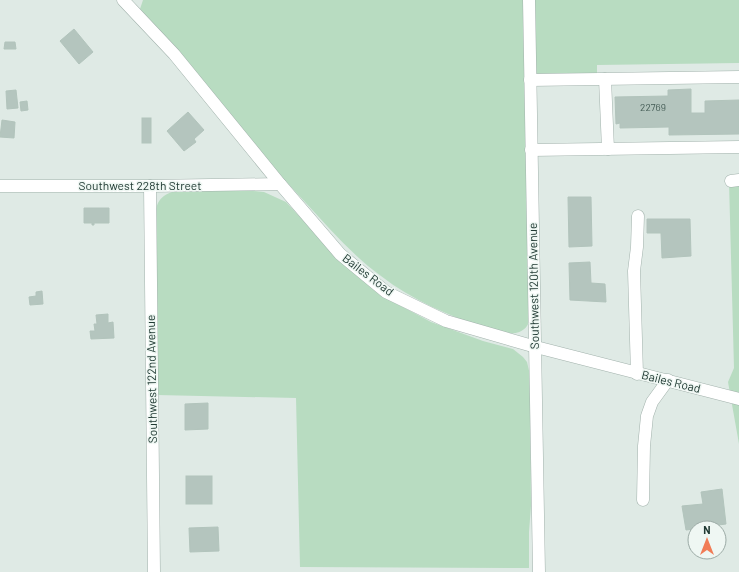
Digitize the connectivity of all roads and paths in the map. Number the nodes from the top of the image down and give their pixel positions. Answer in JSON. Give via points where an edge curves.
{"nodes":[{"id":1,"x":122,"y":0,"type":"edge"},
{"id":2,"x":529,"y":0,"type":"edge"},
{"id":3,"x":739,"y":77,"type":"edge"},
{"id":4,"x":605,"y":79,"type":"junction"},
{"id":5,"x":530,"y":80,"type":"junction"},
{"id":6,"x":739,"y":147,"type":"edge"},
{"id":7,"x":608,"y":149,"type":"junction"},
{"id":8,"x":531,"y":150,"type":"junction"},
{"id":9,"x":280,"y":184,"type":"junction"},
{"id":10,"x":0,"y":186,"type":"edge"},
{"id":11,"x":150,"y":186,"type":"junction"},
{"id":12,"x":638,"y":216,"type":"dead end"},
{"id":13,"x":536,"y":347,"type":"junction"},
{"id":14,"x":637,"y":374,"type":"junction"},
{"id":15,"x":668,"y":380,"type":"junction"},
{"id":16,"x":739,"y":399,"type":"edge"},
{"id":17,"x":643,"y":500,"type":"dead end"},
{"id":18,"x":154,"y":572,"type":"edge"},
{"id":19,"x":539,"y":572,"type":"edge"}],
"edges":[{"from":1,"to":9,"type":"street","name":"Bailes Road","via":[[174,54]]},
{"from":2,"to":5,"type":"street","name":"Southwest 120th Avenue"},
{"from":3,"to":4,"type":"street"},
{"from":4,"to":5,"type":"street"},
{"from":4,"to":7,"type":"street"},
{"from":5,"to":8,"type":"street","name":"Southwest 120th Avenue"},
{"from":6,"to":7,"type":"street"},
{"from":7,"to":8,"type":"street"},
{"from":8,"to":13,"type":"street","name":"Southwest 120th Avenue"},
{"from":9,"to":11,"type":"street","name":"Southwest 228th Street"},
{"from":9,"to":13,"type":"street","name":"Bailes Road","via":[[340,254],[386,292],[446,321]]},
{"from":10,"to":11,"type":"street","name":"Southwest 228th Street"},
{"from":11,"to":18,"type":"street","name":"Southwest 122nd Avenue"},
{"from":12,"to":14,"type":"street","via":[[634,271]]},
{"from":13,"to":14,"type":"street","name":"Bailes Road"},
{"from":13,"to":19,"type":"street","name":"Southwest 120th Avenue"},
{"from":14,"to":15,"type":"street","name":"Bailes Road"},
{"from":15,"to":16,"type":"street","name":"Bailes Road"},
{"from":15,"to":17,"type":"street","via":[[652,402],[647,416]]}]}
